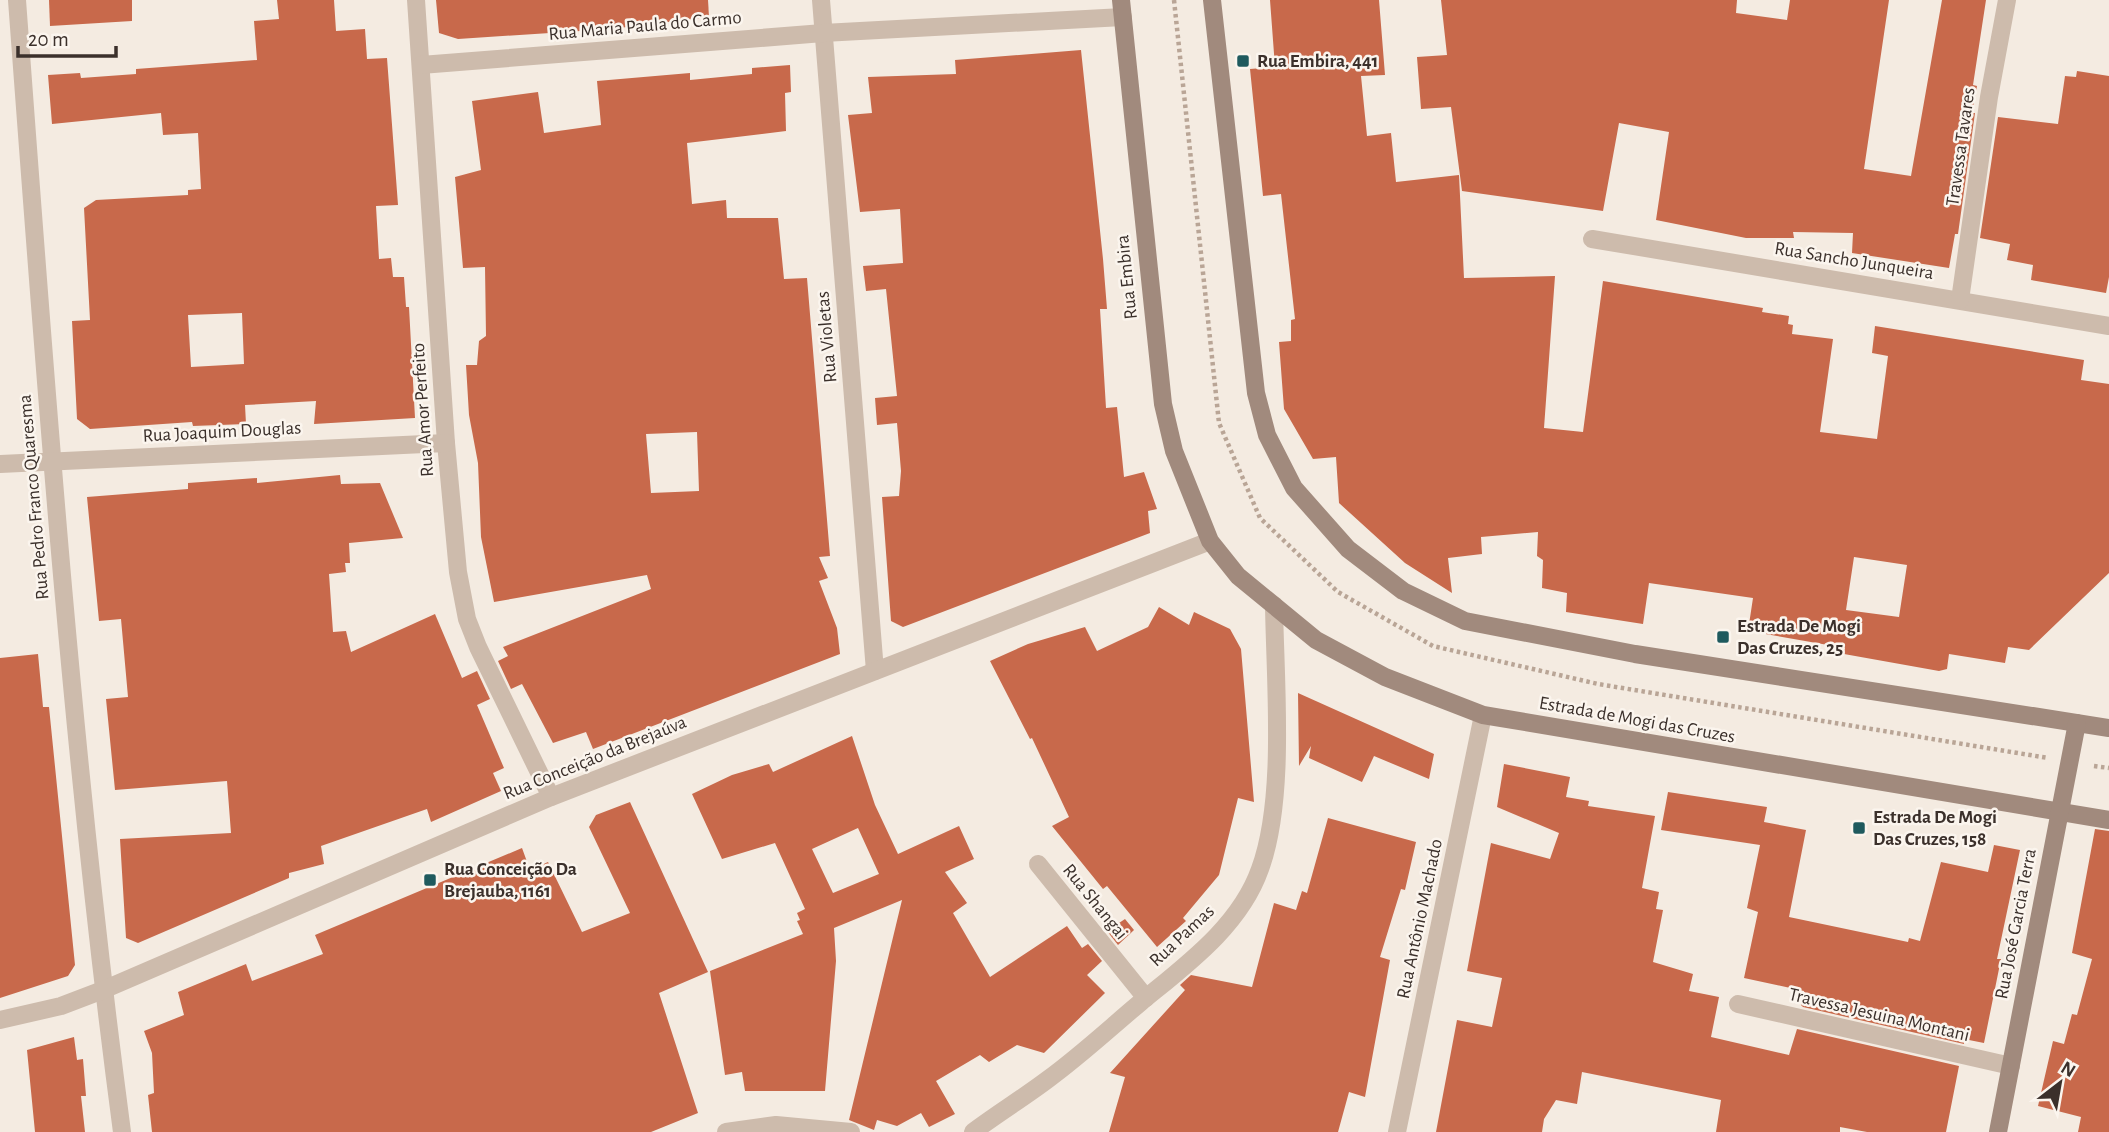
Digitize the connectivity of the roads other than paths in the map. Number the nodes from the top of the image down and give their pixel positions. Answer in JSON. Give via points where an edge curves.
{"nodes":[{"id":1,"x":17,"y":0,"type":"edge"},
{"id":2,"x":416,"y":0,"type":"edge"},
{"id":3,"x":821,"y":0,"type":"edge"},
{"id":4,"x":1212,"y":0,"type":"edge"},
{"id":5,"x":2007,"y":0,"type":"edge"},
{"id":6,"x":1122,"y":9,"type":"edge"},
{"id":7,"x":823,"y":33,"type":"junction"},
{"id":8,"x":421,"y":65,"type":"junction"},
{"id":9,"x":1592,"y":239,"type":"dead end"},
{"id":10,"x":1960,"y":300,"type":"junction"},
{"id":11,"x":2109,"y":326,"type":"edge"},
{"id":12,"x":446,"y":443,"type":"junction"},
{"id":13,"x":51,"y":461,"type":"junction"},
{"id":14,"x":0,"y":464,"type":"edge"},
{"id":15,"x":1210,"y":541,"type":"junction"},
{"id":16,"x":1274,"y":605,"type":"junction"},
{"id":17,"x":875,"y":671,"type":"junction"},
{"id":18,"x":1483,"y":715,"type":"junction"},
{"id":19,"x":2077,"y":723,"type":"junction"},
{"id":20,"x":2109,"y":728,"type":"edge"},
{"id":21,"x":551,"y":797,"type":"junction"},
{"id":22,"x":2059,"y":813,"type":"junction"},
{"id":23,"x":2109,"y":820,"type":"edge"},
{"id":24,"x":1038,"y":864,"type":"dead end"},
{"id":25,"x":103,"y":990,"type":"junction"},
{"id":26,"x":1146,"y":998,"type":"junction"},
{"id":27,"x":1738,"y":1004,"type":"dead end"},
{"id":28,"x":0,"y":1020,"type":"edge"},
{"id":29,"x":2011,"y":1066,"type":"junction"},
{"id":30,"x":122,"y":1132,"type":"edge"},
{"id":31,"x":726,"y":1132,"type":"edge"},
{"id":32,"x":851,"y":1132,"type":"edge"},
{"id":33,"x":973,"y":1132,"type":"edge"},
{"id":34,"x":1397,"y":1132,"type":"edge"},
{"id":35,"x":1998,"y":1132,"type":"edge"}],
"edges":[{"from":1,"to":13,"type":"street","name":"Rua Pedro Franco Quaresma"},
{"from":2,"to":8,"type":"street","name":"Rua Amor Perfeito"},
{"from":3,"to":7,"type":"street","name":"Rua Violetas"},
{"from":4,"to":19,"type":"main road","via":[[1256,393],[1267,435],[1294,488],[1348,550],[1403,591],[1465,621],[1580,644]]},
{"from":5,"to":10,"type":"street","name":"Travessa Tavares"},
{"from":6,"to":7,"type":"street","name":"Rua Maria Paula do Carmo"},
{"from":6,"to":15,"type":"main road","name":"Rua Embira","via":[[1163,404],[1174,451]]},
{"from":7,"to":8,"type":"street","name":"Rua Maria Paula do Carmo"},
{"from":7,"to":17,"type":"street","name":"Rua Violetas"},
{"from":8,"to":12,"type":"street","name":"Rua Amor Perfeito"},
{"from":9,"to":10,"type":"street","name":"Rua Sancho Junqueira"},
{"from":10,"to":11,"type":"street","name":"Rua Sancho Junqueira"},
{"from":12,"to":13,"type":"street","name":"Rua Joaquim Douglas"},
{"from":12,"to":21,"type":"street","name":"Rua Amor Perfeito","via":[[467,619]]},
{"from":13,"to":14,"type":"street","name":"Rua Joaquim Douglas"},
{"from":13,"to":25,"type":"street","name":"Rua Pedro Franco Quaresma"},
{"from":15,"to":16,"type":"main road","name":"Estrada de Mogi das Cruzes","via":[[1238,576]]},
{"from":15,"to":17,"type":"street","name":"Rua Conceição da Brejaúva"},
{"from":16,"to":18,"type":"main road","name":"Estrada de Mogi das Cruzes","via":[[1316,640],[1350,660]]},
{"from":16,"to":26,"type":"street","name":"Rua Pamas","via":[[1275,788],[1260,870],[1229,922]]},
{"from":17,"to":21,"type":"street","name":"Rua Conceição da Brejaúva"},
{"from":18,"to":22,"type":"main road","name":"Estrada de Mogi das Cruzes"},
{"from":18,"to":34,"type":"street","name":"Rua Antônio Machado"},
{"from":19,"to":20,"type":"main road"},
{"from":19,"to":22,"type":"main road","name":"Rua José Garcia Terra"},
{"from":21,"to":25,"type":"street","name":"Rua Conceição da Brejaúva"},
{"from":22,"to":23,"type":"main road","name":"Estrada de Mogi das Cruzes"},
{"from":22,"to":29,"type":"main road","name":"Rua José Garcia Terra"},
{"from":24,"to":26,"type":"street","name":"Rua Shangai"},
{"from":25,"to":28,"type":"street","name":"Rua Conceição da Brejaúva","via":[[61,1006]]},
{"from":25,"to":30,"type":"street","name":"Rua Pedro Franco Quaresma"},
{"from":26,"to":33,"type":"street","name":"Rua Pamas","via":[[1048,1079]]},
{"from":27,"to":29,"type":"street","name":"Travessa Jesuina Montani"},
{"from":29,"to":35,"type":"main road","name":"Rua José Garcia Terra"},
{"from":31,"to":32,"type":"street","via":[[776,1125]]}]}
